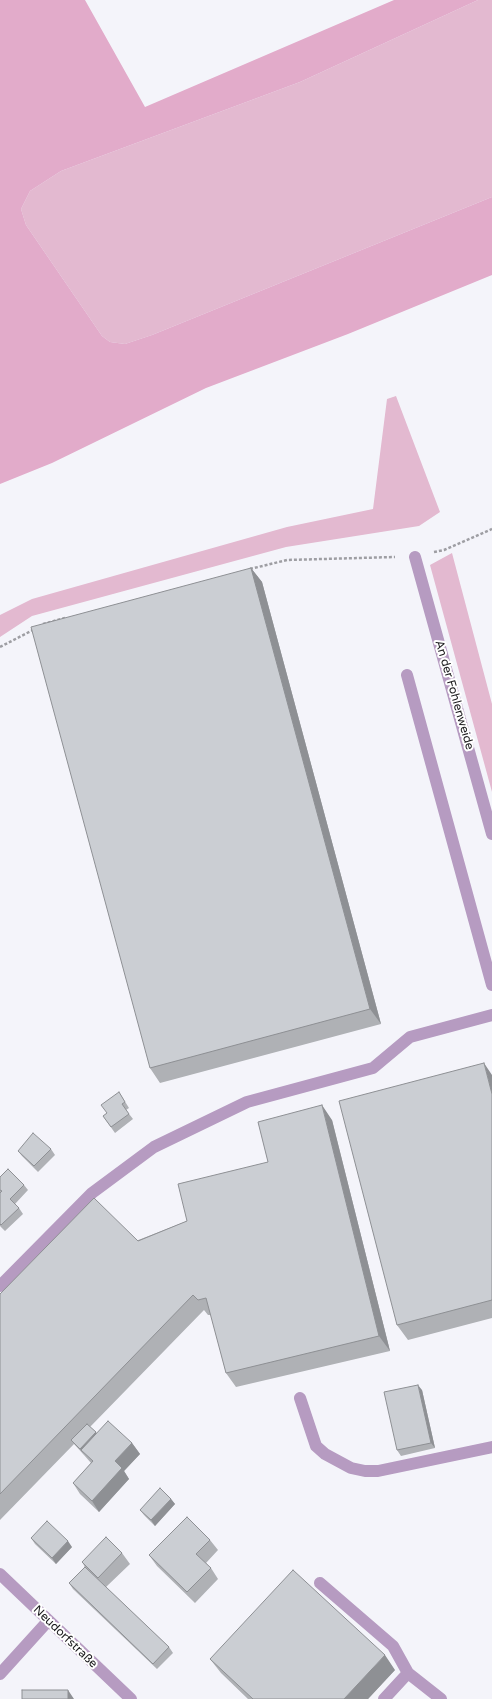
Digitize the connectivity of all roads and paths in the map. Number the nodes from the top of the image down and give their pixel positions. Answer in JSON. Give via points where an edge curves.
{"nodes":[{"id":1,"x":492,"y":529,"type":"edge"},
{"id":2,"x":415,"y":557,"type":"junction"},
{"id":3,"x":249,"y":569,"type":"edge"},
{"id":4,"x":68,"y":617,"type":"edge"},
{"id":5,"x":0,"y":647,"type":"edge"},
{"id":6,"x":407,"y":675,"type":"dead end"},
{"id":7,"x":492,"y":834,"type":"edge"},
{"id":8,"x":492,"y":985,"type":"edge"},
{"id":9,"x":492,"y":1015,"type":"edge"},
{"id":10,"x":0,"y":1286,"type":"edge"},
{"id":11,"x":300,"y":1398,"type":"dead end"},
{"id":12,"x":492,"y":1448,"type":"edge"},
{"id":13,"x":0,"y":1574,"type":"edge"},
{"id":14,"x":320,"y":1583,"type":"dead end"},
{"id":15,"x":48,"y":1621,"type":"junction"},
{"id":16,"x":408,"y":1673,"type":"junction"},
{"id":17,"x":0,"y":1674,"type":"edge"},
{"id":18,"x":131,"y":1699,"type":"edge"},
{"id":19,"x":384,"y":1699,"type":"edge"},
{"id":20,"x":441,"y":1699,"type":"edge"}],
"edges":[{"from":1,"to":2,"type":"path","via":[[444,550]]},
{"from":2,"to":3,"type":"path","via":[[287,560]]},
{"from":2,"to":7,"type":"street","name":"An der Fohlenweide"},
{"from":4,"to":5,"type":"path","via":[[45,623]]},
{"from":6,"to":8,"type":"street"},
{"from":9,"to":10,"type":"street","via":[[410,1036],[373,1068],[247,1102],[154,1147],[92,1193]]},
{"from":11,"to":12,"type":"street","via":[[316,1446],[351,1468],[378,1471]]},
{"from":13,"to":15,"type":"street","name":"Neudorfstraße"},
{"from":14,"to":16,"type":"street","via":[[393,1646]]},
{"from":15,"to":17,"type":"street"},
{"from":15,"to":18,"type":"street","name":"Neudorfstraße"},
{"from":16,"to":19,"type":"street"},
{"from":16,"to":20,"type":"street"}]}
